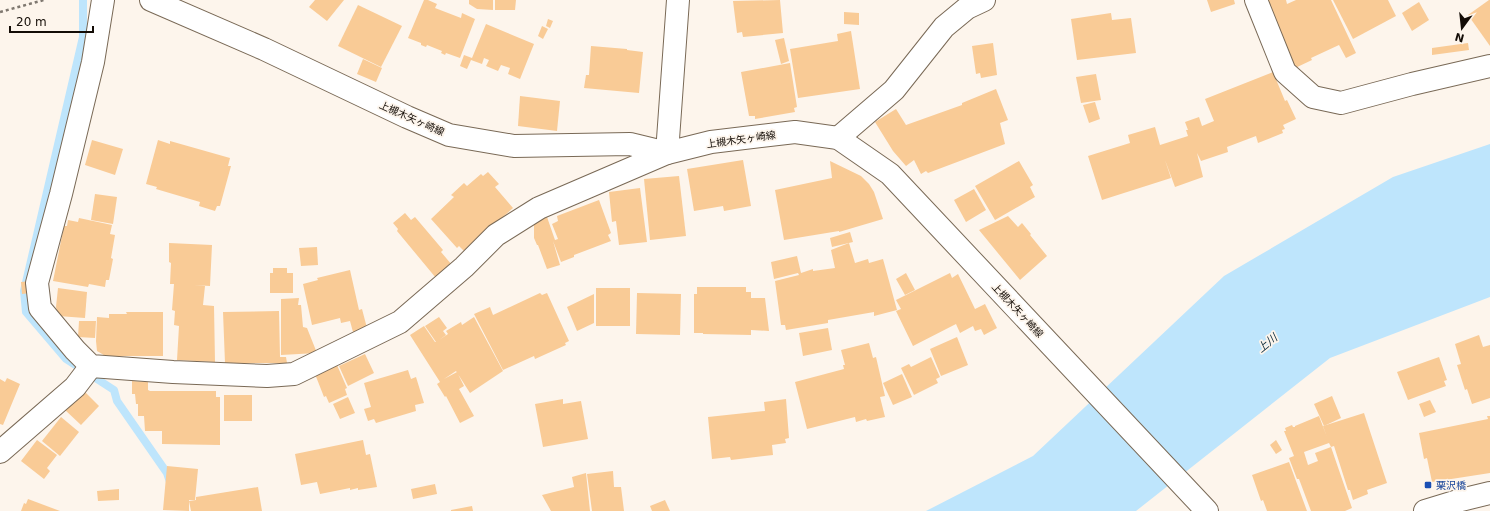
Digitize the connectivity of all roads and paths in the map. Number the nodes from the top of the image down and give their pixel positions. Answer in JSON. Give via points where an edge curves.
{"nodes":[{"id":1,"x":44,"y":0,"type":"edge"},
{"id":2,"x":102,"y":0,"type":"edge"},
{"id":3,"x":151,"y":0,"type":"edge"},
{"id":4,"x":678,"y":0,"type":"edge"},
{"id":5,"x":984,"y":0,"type":"edge"},
{"id":6,"x":1256,"y":0,"type":"edge"},
{"id":7,"x":0,"y":12,"type":"edge"},
{"id":8,"x":1490,"y":66,"type":"edge"},
{"id":9,"x":838,"y":138,"type":"junction"},
{"id":10,"x":667,"y":153,"type":"junction"},
{"id":11,"x":90,"y":367,"type":"junction"},
{"id":12,"x":0,"y":452,"type":"edge"},
{"id":13,"x":1490,"y":494,"type":"edge"},
{"id":14,"x":1207,"y":511,"type":"edge"},
{"id":15,"x":1425,"y":511,"type":"edge"}],
"edges":[{"from":1,"to":7,"type":"path"},
{"from":2,"to":11,"type":"street","via":[[93,62],[36,283],[40,308]]},
{"from":3,"to":10,"type":"street","name":"上槻木矢ヶ崎線","via":[[449,135],[514,146],[630,144]]},
{"from":4,"to":10,"type":"street"},
{"from":5,"to":9,"type":"street","via":[[967,8],[944,27],[894,90]]},
{"from":6,"to":8,"type":"street","via":[[1285,72],[1313,97],[1341,103]]},
{"from":9,"to":10,"type":"street","name":"上槻木矢ヶ崎線","via":[[795,132],[711,142]]},
{"from":9,"to":14,"type":"street","name":"上槻木矢ヶ崎線","via":[[890,174]]},
{"from":10,"to":11,"type":"street","via":[[539,208],[496,235],[464,267],[400,322],[294,374],[260,376]]},
{"from":11,"to":12,"type":"street","via":[[75,387]]},
{"from":13,"to":15,"type":"street"}]}
